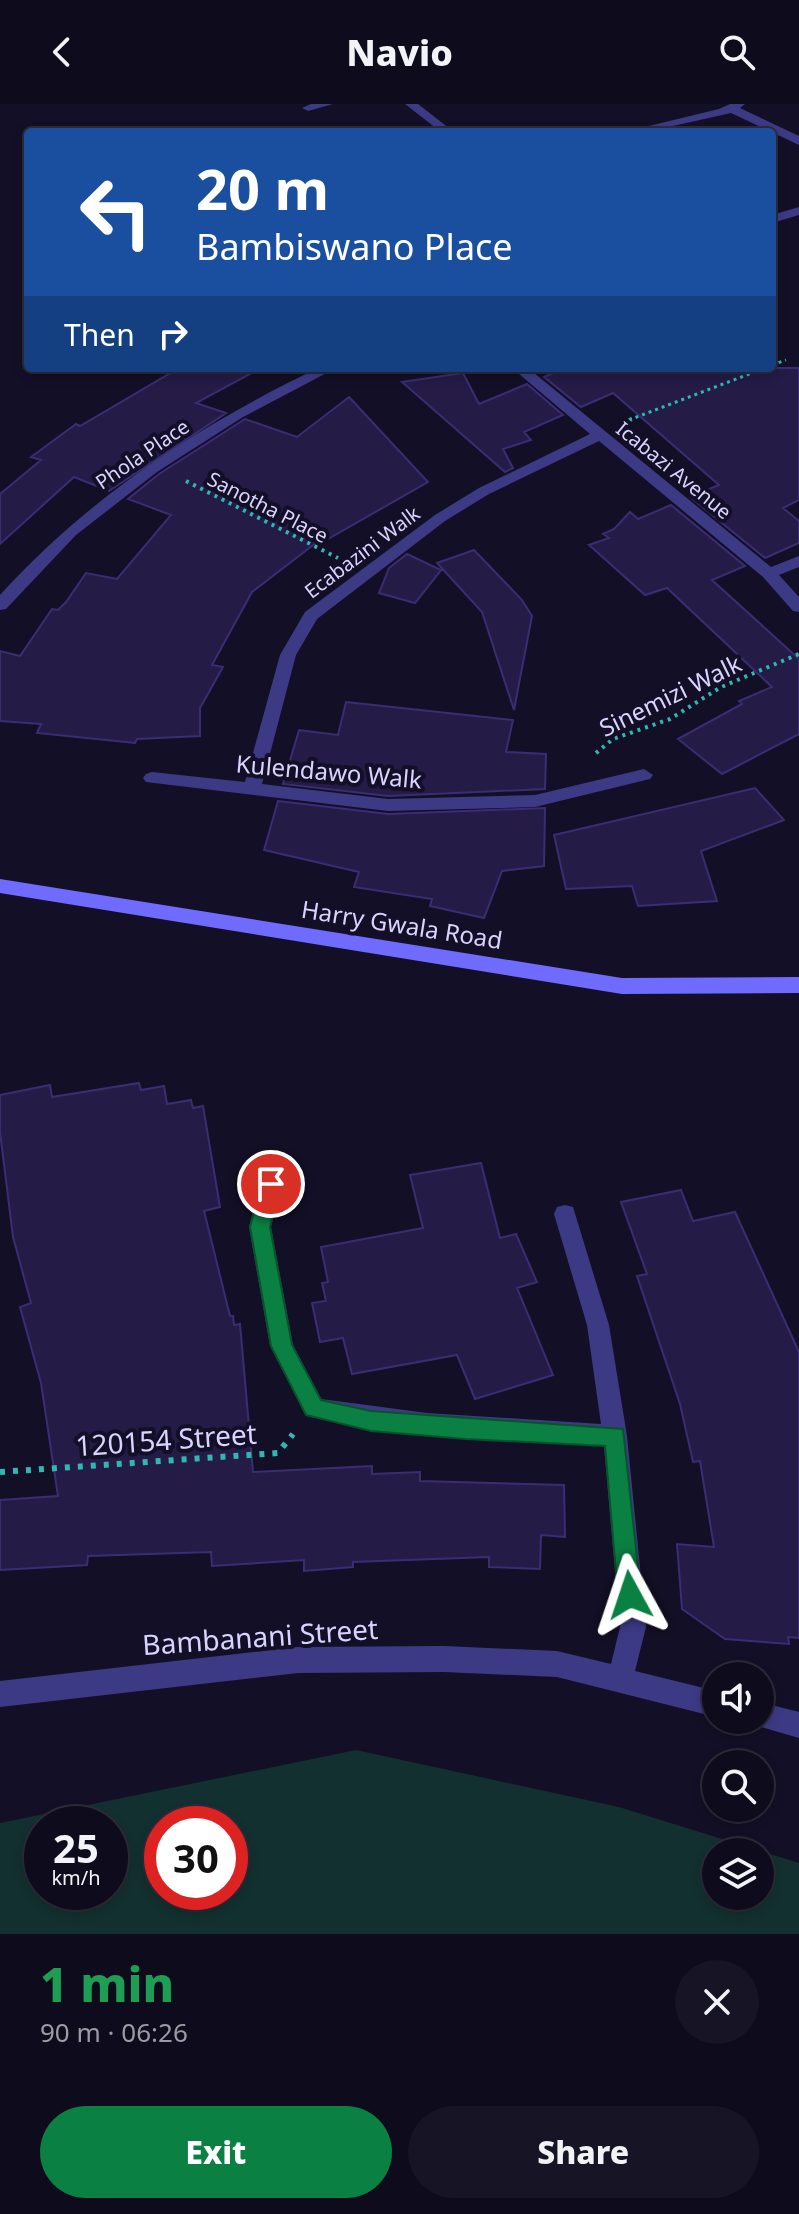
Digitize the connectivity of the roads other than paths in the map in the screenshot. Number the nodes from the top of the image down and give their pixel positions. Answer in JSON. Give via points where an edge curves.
{"nodes":[{"id":1,"x":327,"y":104,"type":"edge"},
{"id":2,"x":411,"y":104,"type":"edge"},
{"id":3,"x":735,"y":106,"type":"edge"},
{"id":4,"x":308,"y":108,"type":"dead end"},
{"id":5,"x":443,"y":128,"type":"edge"},
{"id":6,"x":646,"y":128,"type":"edge"},
{"id":7,"x":775,"y":128,"type":"edge"},
{"id":8,"x":776,"y":128,"type":"edge"},
{"id":9,"x":799,"y":141,"type":"edge"},
{"id":10,"x":799,"y":211,"type":"edge"},
{"id":11,"x":776,"y":218,"type":"edge"},
{"id":12,"x":321,"y":372,"type":"edge"},
{"id":13,"x":524,"y":372,"type":"edge"},
{"id":14,"x":600,"y":435,"type":"junction"},
{"id":15,"x":799,"y":561,"type":"edge"},
{"id":16,"x":769,"y":574,"type":"junction"},
{"id":17,"x":0,"y":605,"type":"edge"},
{"id":18,"x":799,"y":607,"type":"edge"},
{"id":19,"x":644,"y":775,"type":"dead end"},
{"id":20,"x":152,"y":778,"type":"dead end"},
{"id":21,"x":252,"y":790,"type":"junction"},
{"id":22,"x":0,"y":886,"type":"edge"},
{"id":23,"x":799,"y":985,"type":"edge"},
{"id":24,"x":271,"y":1184,"type":"dead end"},
{"id":25,"x":565,"y":1214,"type":"dead end"},
{"id":26,"x":615,"y":1436,"type":"junction"},
{"id":27,"x":620,"y":1680,"type":"junction"},
{"id":28,"x":0,"y":1694,"type":"edge"},
{"id":29,"x":702,"y":1700,"type":"edge"},
{"id":30,"x":774,"y":1719,"type":"edge"},
{"id":31,"x":799,"y":1725,"type":"edge"}],
"edges":[{"from":1,"to":4,"type":"street"},
{"from":2,"to":5,"type":"street"},
{"from":3,"to":6,"type":"street"},
{"from":3,"to":7,"type":"street"},
{"from":8,"to":9,"type":"street"},
{"from":10,"to":11,"type":"street"},
{"from":12,"to":17,"type":"street","name":"Phola Place","via":[[230,419],[96,510]]},
{"from":13,"to":14,"type":"street","name":"Icabazi Avenue"},
{"from":14,"to":16,"type":"street","name":"Icabazi Avenue"},
{"from":14,"to":21,"type":"street","name":"Ecabazini Walk","via":[[440,518],[311,616],[288,655]]},
{"from":15,"to":16,"type":"street"},
{"from":16,"to":18,"type":"street","name":"Icabazi Avenue"},
{"from":19,"to":21,"type":"street","name":"Kulendawo Walk","via":[[535,801],[388,805]]},
{"from":20,"to":21,"type":"street","name":"Kulendawo Walk"},
{"from":22,"to":23,"type":"main road","name":"Harry Gwala Road","via":[[622,986]]},
{"from":24,"to":26,"type":"street","via":[[260,1227],[282,1346],[314,1408],[371,1421]]},
{"from":25,"to":26,"type":"street","via":[[598,1325]]},
{"from":26,"to":27,"type":"street","via":[[633,1627]]},
{"from":27,"to":28,"type":"street","name":"Bambanani Street","via":[[557,1664],[298,1660]]},
{"from":27,"to":29,"type":"street","name":"Bambanani Street"},
{"from":30,"to":31,"type":"street"}]}
